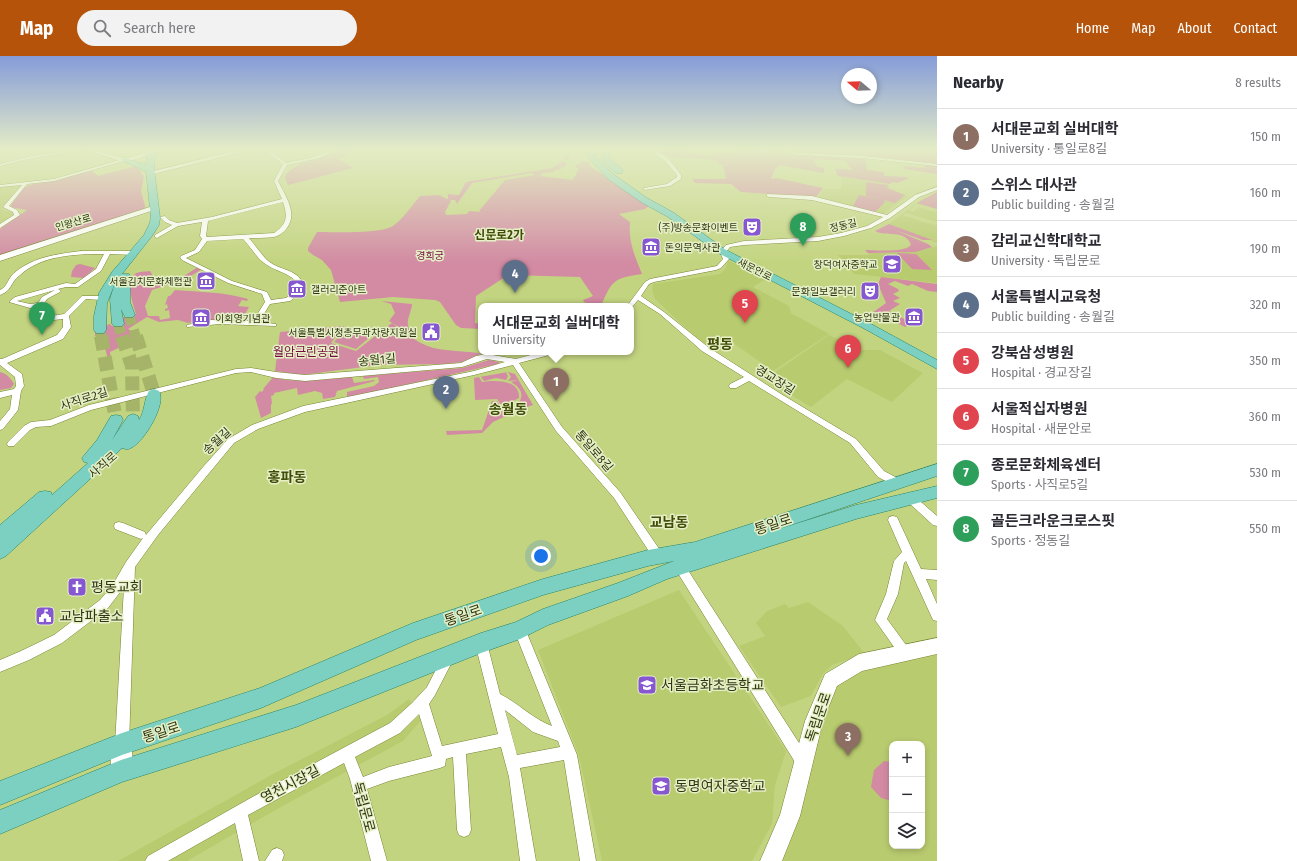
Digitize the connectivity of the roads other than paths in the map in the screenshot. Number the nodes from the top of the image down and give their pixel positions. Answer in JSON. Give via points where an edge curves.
{"nodes":[{"id":1,"x":643,"y":187,"type":"edge"},
{"id":2,"x":22,"y":188,"type":"edge"},
{"id":3,"x":153,"y":188,"type":"edge"},
{"id":4,"x":156,"y":188,"type":"edge"},
{"id":5,"x":279,"y":188,"type":"edge"},
{"id":6,"x":626,"y":188,"type":"edge"},
{"id":7,"x":937,"y":188,"type":"edge"},
{"id":8,"x":769,"y":195,"type":"dead end"},
{"id":9,"x":285,"y":200,"type":"junction"},
{"id":10,"x":154,"y":209,"type":"junction"},
{"id":11,"x":163,"y":217,"type":"junction"},
{"id":12,"x":888,"y":218,"type":"junction"},
{"id":13,"x":205,"y":220,"type":"junction"},
{"id":14,"x":176,"y":225,"type":"junction"},
{"id":15,"x":0,"y":226,"type":"edge"},
{"id":16,"x":157,"y":236,"type":"junction"},
{"id":17,"x":245,"y":237,"type":"junction"},
{"id":18,"x":205,"y":239,"type":"junction"},
{"id":19,"x":726,"y":249,"type":"junction"},
{"id":20,"x":134,"y":253,"type":"junction"},
{"id":21,"x":107,"y":254,"type":"junction"},
{"id":22,"x":0,"y":258,"type":"edge"},
{"id":23,"x":130,"y":269,"type":"junction"},
{"id":24,"x":118,"y":272,"type":"junction"},
{"id":25,"x":76,"y":286,"type":"junction"},
{"id":26,"x":0,"y":293,"type":"edge"},
{"id":27,"x":637,"y":296,"type":"junction"},
{"id":28,"x":84,"y":297,"type":"junction"},
{"id":29,"x":101,"y":298,"type":"junction"},
{"id":30,"x":268,"y":302,"type":"junction"},
{"id":31,"x":632,"y":303,"type":"edge"},
{"id":32,"x":40,"y":305,"type":"junction"},
{"id":33,"x":66,"y":316,"type":"junction"},
{"id":34,"x":130,"y":316,"type":"tunnel mouth"},
{"id":35,"x":255,"y":323,"type":"junction"},
{"id":36,"x":274,"y":325,"type":"dead end"},
{"id":37,"x":189,"y":326,"type":"dead end"},
{"id":38,"x":100,"y":330,"type":"tunnel mouth"},
{"id":39,"x":937,"y":354,"type":"edge"},
{"id":40,"x":538,"y":355,"type":"edge"},
{"id":41,"x":1,"y":361,"type":"edge"},
{"id":42,"x":514,"y":361,"type":"junction"},
{"id":43,"x":937,"y":365,"type":"edge"},
{"id":44,"x":749,"y":378,"type":"junction"},
{"id":45,"x":733,"y":386,"type":"dead end"},
{"id":46,"x":170,"y":387,"type":"joint"},
{"id":47,"x":17,"y":391,"type":"junction"},
{"id":48,"x":154,"y":394,"type":"tunnel mouth"},
{"id":49,"x":0,"y":396,"type":"edge"},
{"id":50,"x":0,"y":403,"type":"edge"},
{"id":51,"x":126,"y":419,"type":"junction"},
{"id":52,"x":0,"y":427,"type":"edge"},
{"id":53,"x":11,"y":444,"type":"dead end"},
{"id":54,"x":104,"y":466,"type":"junction"},
{"id":55,"x":937,"y":470,"type":"edge"},
{"id":56,"x":61,"y":483,"type":"junction"},
{"id":57,"x":898,"y":483,"type":"junction"},
{"id":58,"x":937,"y":492,"type":"edge"},
{"id":59,"x":911,"y":499,"type":"junction"},
{"id":60,"x":893,"y":520,"type":"dead end"},
{"id":61,"x":32,"y":522,"type":"junction"},
{"id":62,"x":937,"y":522,"type":"edge"},
{"id":63,"x":119,"y":526,"type":"dead end"},
{"id":64,"x":17,"y":528,"type":"junction"},
{"id":65,"x":0,"y":535,"type":"edge"},
{"id":66,"x":141,"y":535,"type":"dead end"},
{"id":67,"x":0,"y":543,"type":"edge"},
{"id":68,"x":0,"y":551,"type":"edge"},
{"id":69,"x":908,"y":553,"type":"junction"},
{"id":70,"x":658,"y":556,"type":"junction"},
{"id":71,"x":0,"y":563,"type":"edge"},
{"id":72,"x":130,"y":564,"type":"junction"},
{"id":73,"x":680,"y":567,"type":"junction"},
{"id":74,"x":918,"y":574,"type":"junction"},
{"id":75,"x":937,"y":575,"type":"edge"},
{"id":76,"x":937,"y":616,"type":"edge"},
{"id":77,"x":520,"y":630,"type":"junction"},
{"id":78,"x":481,"y":643,"type":"junction"},
{"id":79,"x":937,"y":646,"type":"edge"},
{"id":80,"x":905,"y":653,"type":"junction"},
{"id":81,"x":448,"y":656,"type":"junction"},
{"id":82,"x":0,"y":666,"type":"edge"},
{"id":83,"x":496,"y":698,"type":"junction"},
{"id":84,"x":422,"y":702,"type":"junction"},
{"id":85,"x":564,"y":737,"type":"junction"},
{"id":86,"x":506,"y":738,"type":"junction"},
{"id":87,"x":122,"y":744,"type":"junction"},
{"id":88,"x":459,"y":749,"type":"junction"},
{"id":89,"x":569,"y":752,"type":"junction"},
{"id":90,"x":347,"y":754,"type":"junction"},
{"id":91,"x":438,"y":754,"type":"junction"},
{"id":92,"x":512,"y":762,"type":"junction"},
{"id":93,"x":803,"y":763,"type":"junction"},
{"id":94,"x":121,"y":771,"type":"junction"},
{"id":95,"x":359,"y":785,"type":"junction"},
{"id":96,"x":0,"y":793,"type":"edge"},
{"id":97,"x":240,"y":812,"type":"junction"},
{"id":98,"x":0,"y":822,"type":"edge"},
{"id":99,"x":464,"y":830,"type":"dead end"},
{"id":100,"x":153,"y":861,"type":"edge"},
{"id":101,"x":251,"y":861,"type":"edge"},
{"id":102,"x":379,"y":861,"type":"edge"},
{"id":103,"x":528,"y":861,"type":"edge"},
{"id":104,"x":588,"y":861,"type":"edge"},
{"id":105,"x":772,"y":861,"type":"edge"}],
"edges":[{"from":1,"to":19,"type":"main road","name":"새문안로"},
{"from":2,"to":15,"type":"street","via":[[6,207],[17,214]]},
{"from":3,"to":10,"type":"main road"},
{"from":4,"to":11,"type":"main road"},
{"from":5,"to":9,"type":"street"},
{"from":6,"to":19,"type":"main road","name":"새문안로"},
{"from":7,"to":12,"type":"street","name":"정동길","via":[[917,196]]},
{"from":8,"to":12,"type":"street","name":"정동길","via":[[812,198]]},
{"from":9,"to":13,"type":"street"},
{"from":9,"to":17,"type":"street","via":[[290,212],[289,222],[281,232]]},
{"from":10,"to":20,"type":"main road","via":[[155,222],[151,232]]},
{"from":10,"to":22,"type":"street","name":"인왕산로"},
{"from":11,"to":14,"type":"street"},
{"from":11,"to":16,"type":"main road"},
{"from":12,"to":19,"type":"street","name":"정동길","via":[[842,235],[818,239],[744,243]]},
{"from":13,"to":14,"type":"street"},
{"from":13,"to":18,"type":"street"},
{"from":14,"to":16,"type":"street"},
{"from":16,"to":23,"type":"main road"},
{"from":17,"to":18,"type":"street"},
{"from":17,"to":30,"type":"street","via":[[266,262],[294,275],[303,289],[288,300]]},
{"from":18,"to":30,"type":"street","via":[[197,251],[184,259],[230,282],[265,293]]},
{"from":19,"to":27,"type":"street","via":[[726,259],[719,267],[706,272],[652,280]]},
{"from":19,"to":39,"type":"main road","name":"새문안로","via":[[760,262],[807,289]]},
{"from":19,"to":43,"type":"main road","name":"새문안로"},
{"from":20,"to":21,"type":"street"},
{"from":20,"to":24,"type":"main road"},
{"from":21,"to":25,"type":"street","via":[[99,270]]},
{"from":21,"to":26,"type":"street","via":[[51,257],[9,279],[6,290]]},
{"from":23,"to":24,"type":"main road","via":[[118,286],[116,325],[111,299]]},
{"from":23,"to":34,"type":"main road","via":[[131,272],[125,282],[124,302]]},
{"from":24,"to":29,"type":"main road"},
{"from":25,"to":28,"type":"street"},
{"from":25,"to":32,"type":"street","via":[[52,293],[44,298]]},
{"from":25,"to":32,"type":"street","via":[[62,285],[17,298],[12,302],[30,306]]},
{"from":27,"to":31,"type":"street"},
{"from":27,"to":44,"type":"street","name":"경교장길","via":[[705,349]]},
{"from":28,"to":29,"type":"street"},
{"from":28,"to":33,"type":"street"},
{"from":29,"to":38,"type":"main road","via":[[98,314]]},
{"from":30,"to":35,"type":"street"},
{"from":32,"to":33,"type":"street","via":[[34,315],[44,319]]},
{"from":33,"to":41,"type":"street","via":[[67,327],[60,337]]},
{"from":35,"to":36,"type":"street"},
{"from":35,"to":37,"type":"street","via":[[200,323]]},
{"from":40,"to":42,"type":"street","name":"송월길"},
{"from":41,"to":47,"type":"street","via":[[19,376],[20,386]]},
{"from":42,"to":46,"type":"street","name":"송월1길","via":[[488,356],[462,365],[306,378],[251,370],[236,371]]},
{"from":42,"to":70,"type":"street","name":"통일로8길","via":[[559,429],[617,495]]},
{"from":42,"to":72,"type":"street","name":"송월길","via":[[474,373],[303,409],[255,427],[231,442],[206,469]]},
{"from":44,"to":45,"type":"street"},
{"from":44,"to":57,"type":"street","name":"경교장길","via":[[853,441],[881,474]]},
{"from":46,"to":53,"type":"street","name":"사직로2길","via":[[89,408],[51,423],[34,424]]},
{"from":47,"to":49,"type":"street"},
{"from":47,"to":50,"type":"street"},
{"from":47,"to":52,"type":"street","via":[[14,410]]},
{"from":48,"to":54,"type":"main road","name":"사직로","via":[[153,410],[148,420],[132,440]]},
{"from":51,"to":56,"type":"main road","name":"사직로"},
{"from":51,"to":61,"type":"main road","name":"사직로","via":[[124,436]]},
{"from":51,"to":64,"type":"main road","name":"사직로","via":[[123,429],[104,452]]},
{"from":54,"to":61,"type":"main road","name":"사직로"},
{"from":54,"to":71,"type":"main road"},
{"from":55,"to":57,"type":"main road","name":"통일로"},
{"from":56,"to":64,"type":"main road","name":"사직로"},
{"from":56,"to":65,"type":"main road"},
{"from":57,"to":70,"type":"main road","name":"통일로","via":[[695,549]]},
{"from":58,"to":59,"type":"main road","name":"통일로"},
{"from":59,"to":62,"type":"street"},
{"from":59,"to":73,"type":"main road","name":"통일로","via":[[856,512]]},
{"from":60,"to":69,"type":"street"},
{"from":61,"to":68,"type":"main road","name":"사직로"},
{"from":63,"to":66,"type":"street"},
{"from":64,"to":67,"type":"main road","name":"사직로"},
{"from":69,"to":74,"type":"street"},
{"from":69,"to":80,"type":"street","via":[[899,560],[892,594],[881,620]]},
{"from":70,"to":87,"type":"main road","name":"통일로","via":[[543,587],[413,632],[261,698]]},
{"from":72,"to":82,"type":"street","name":"송월길","via":[[116,590],[98,608],[58,638]]},
{"from":72,"to":87,"type":"street"},
{"from":73,"to":77,"type":"main road","name":"통일로","via":[[543,618]]},
{"from":73,"to":93,"type":"street"},
{"from":74,"to":75,"type":"street"},
{"from":74,"to":76,"type":"street"},
{"from":77,"to":78,"type":"main road","name":"통일로"},
{"from":77,"to":85,"type":"street"},
{"from":78,"to":81,"type":"main road","name":"통일로"},
{"from":78,"to":83,"type":"street"},
{"from":79,"to":80,"type":"street","name":"독립문로"},
{"from":80,"to":93,"type":"street","name":"독립문로","via":[[859,663],[831,680],[814,721]]},
{"from":81,"to":84,"type":"street","name":"영천시장길","via":[[432,691]]},
{"from":81,"to":94,"type":"main road","name":"통일로","via":[[296,716]]},
{"from":83,"to":85,"type":"street","via":[[538,727]]},
{"from":83,"to":86,"type":"street"},
{"from":84,"to":90,"type":"street","name":"영천시장길","via":[[395,728]]},
{"from":84,"to":91,"type":"street"},
{"from":85,"to":89,"type":"street"},
{"from":86,"to":88,"type":"street"},
{"from":86,"to":92,"type":"street"},
{"from":87,"to":94,"type":"street"},
{"from":87,"to":96,"type":"main road","name":"통일로"},
{"from":88,"to":91,"type":"street"},
{"from":88,"to":99,"type":"street"},
{"from":89,"to":92,"type":"street","via":[[548,758]]},
{"from":89,"to":104,"type":"street"},
{"from":90,"to":95,"type":"street","name":"독립문로"},
{"from":90,"to":97,"type":"street","name":"영천시장길"},
{"from":91,"to":95,"type":"street","via":[[440,761],[389,774]]},
{"from":92,"to":103,"type":"street"},
{"from":93,"to":105,"type":"street","name":"독립문로","via":[[790,816]]},
{"from":94,"to":98,"type":"main road","name":"통일로"},
{"from":95,"to":102,"type":"street","name":"독립문로"},
{"from":97,"to":100,"type":"street","name":"영천시장길"},
{"from":97,"to":101,"type":"street"}]}
